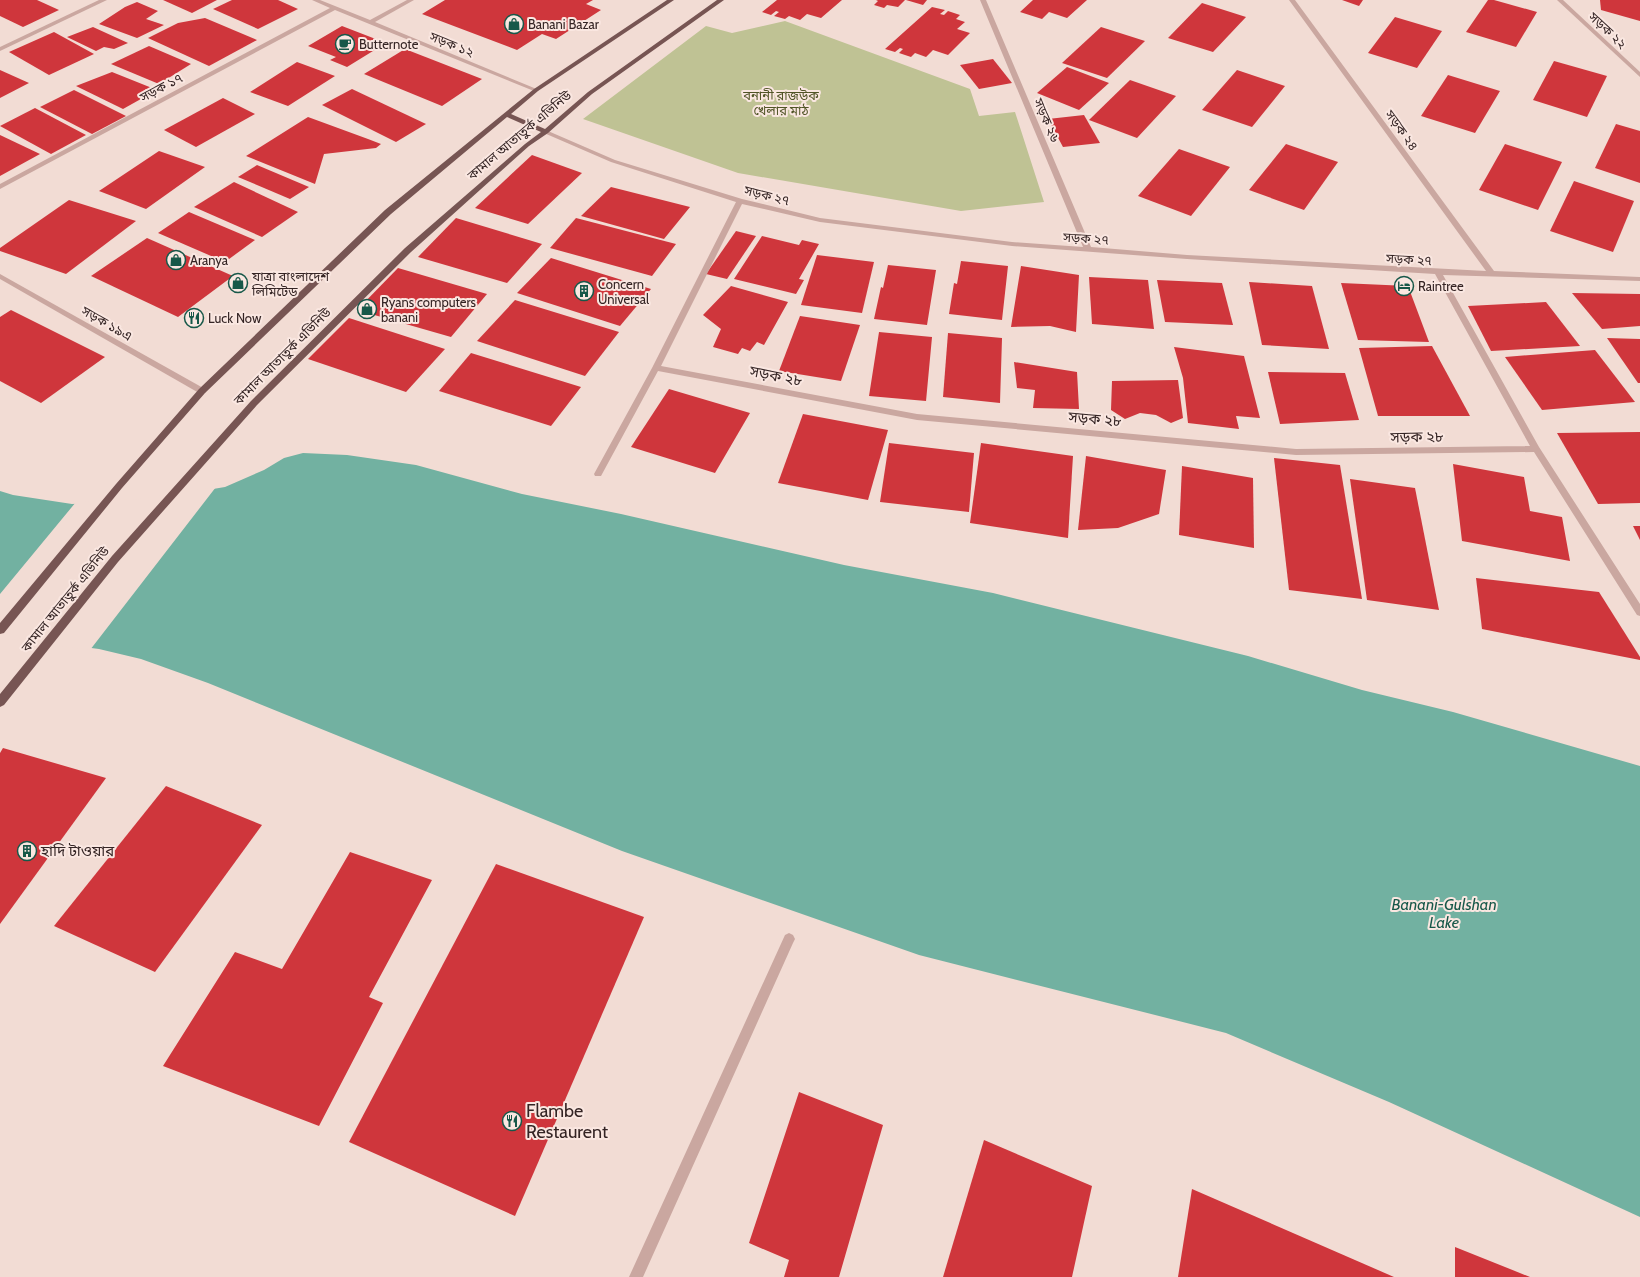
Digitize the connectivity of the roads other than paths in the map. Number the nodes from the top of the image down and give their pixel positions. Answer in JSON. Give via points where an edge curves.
{"nodes":[{"id":1,"x":104,"y":0,"type":"edge"},
{"id":2,"x":315,"y":0,"type":"edge"},
{"id":3,"x":411,"y":0,"type":"edge"},
{"id":4,"x":671,"y":0,"type":"edge"},
{"id":5,"x":721,"y":0,"type":"edge"},
{"id":6,"x":983,"y":0,"type":"edge"},
{"id":7,"x":1292,"y":0,"type":"edge"},
{"id":8,"x":1560,"y":0,"type":"edge"},
{"id":9,"x":334,"y":8,"type":"junction"},
{"id":10,"x":370,"y":23,"type":"junction"},
{"id":11,"x":0,"y":49,"type":"edge"},
{"id":12,"x":1640,"y":75,"type":"edge"},
{"id":13,"x":536,"y":90,"type":"junction"},
{"id":14,"x":506,"y":114,"type":"junction"},
{"id":15,"x":546,"y":132,"type":"junction"},
{"id":16,"x":0,"y":187,"type":"edge"},
{"id":17,"x":740,"y":201,"type":"junction"},
{"id":18,"x":1088,"y":250,"type":"junction"},
{"id":19,"x":1438,"y":272,"type":"junction"},
{"id":20,"x":1494,"y":275,"type":"junction"},
{"id":21,"x":0,"y":276,"type":"edge"},
{"id":22,"x":1640,"y":278,"type":"edge"},
{"id":23,"x":656,"y":368,"type":"junction"},
{"id":24,"x":202,"y":391,"type":"junction"},
{"id":25,"x":1536,"y":449,"type":"junction"},
{"id":26,"x":598,"y":474,"type":"dead end"},
{"id":27,"x":1640,"y":612,"type":"edge"},
{"id":28,"x":0,"y":630,"type":"edge"},
{"id":29,"x":0,"y":702,"type":"edge"},
{"id":30,"x":789,"y":939,"type":"dead end"},
{"id":31,"x":636,"y":1277,"type":"edge"}],
"edges":[{"from":1,"to":11,"type":"street"},
{"from":2,"to":9,"type":"street","name":"সড়ক ১২"},
{"from":3,"to":10,"type":"street"},
{"from":4,"to":13,"type":"main road","name":"কামাল আতাতুর্ক এভিনিউ"},
{"from":5,"to":15,"type":"main road","name":"কামাল আতাতুর্ক এভিনিউ","via":[[590,93]]},
{"from":6,"to":18,"type":"street","name":"সড়ক ২৬"},
{"from":7,"to":20,"type":"street","name":"সড়ক ২৪"},
{"from":8,"to":12,"type":"street","name":"সড়ক ২২"},
{"from":9,"to":10,"type":"street","name":"সড়ক ১২"},
{"from":9,"to":16,"type":"street","name":"সড়ক ১৭"},
{"from":10,"to":13,"type":"street","name":"সড়ক ১২"},
{"from":13,"to":14,"type":"main road","name":"কামাল আতাতুর্ক এভিনিউ"},
{"from":14,"to":15,"type":"main road"},
{"from":14,"to":24,"type":"main road","name":"কামাল আতাতুর্ক এভিনিউ","via":[[388,212]]},
{"from":15,"to":17,"type":"street","name":"সড়ক ২৭","via":[[613,161]]},
{"from":15,"to":29,"type":"main road","name":"কামাল আতাতুর্ক এভিনিউ","via":[[527,145],[408,250],[254,403],[115,559]]},
{"from":17,"to":18,"type":"street","name":"সড়ক ২৭","via":[[820,220],[1012,244]]},
{"from":17,"to":23,"type":"street"},
{"from":18,"to":19,"type":"street","name":"সড়ক ২৭"},
{"from":19,"to":20,"type":"street","name":"সড়ক ২৭"},
{"from":19,"to":25,"type":"street"},
{"from":20,"to":22,"type":"street","name":"সড়ক ২৭"},
{"from":21,"to":24,"type":"street","name":"সড়ক ১৯এ"},
{"from":23,"to":25,"type":"street","name":"সড়ক ২৮","via":[[917,417],[1288,452]]},
{"from":23,"to":26,"type":"street"},
{"from":24,"to":28,"type":"main road","name":"কামাল আতাতুর্ক এভিনিউ","via":[[119,486]]},
{"from":25,"to":27,"type":"street"},
{"from":30,"to":31,"type":"street"}]}
